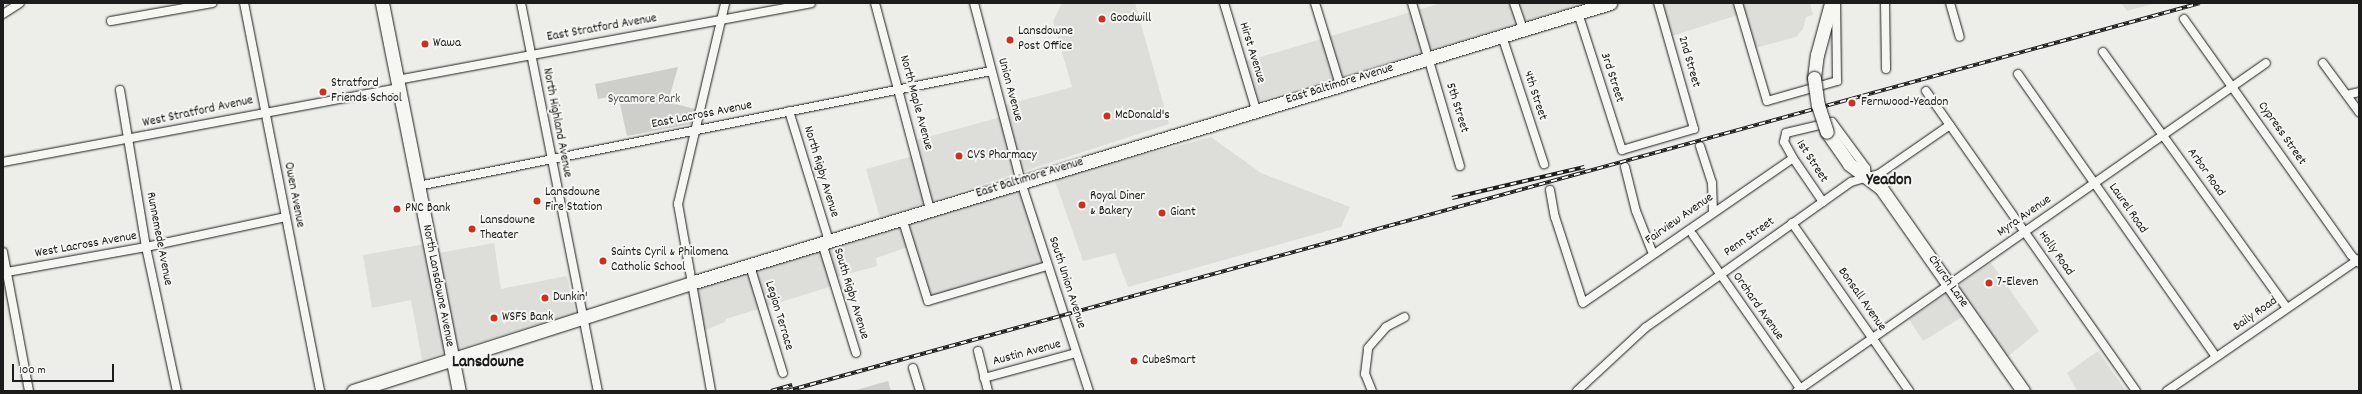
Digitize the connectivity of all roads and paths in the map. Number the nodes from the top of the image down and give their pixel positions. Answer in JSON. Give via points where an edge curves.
{"nodes":[{"id":1,"x":20,"y":3,"type":"edge"},
{"id":2,"x":212,"y":3,"type":"edge"},
{"id":3,"x":244,"y":3,"type":"edge"},
{"id":4,"x":382,"y":3,"type":"edge"},
{"id":5,"x":521,"y":3,"type":"edge"},
{"id":6,"x":725,"y":3,"type":"edge"},
{"id":7,"x":811,"y":3,"type":"edge"},
{"id":8,"x":876,"y":3,"type":"edge"},
{"id":9,"x":974,"y":3,"type":"edge"},
{"id":10,"x":1224,"y":3,"type":"edge"},
{"id":11,"x":1316,"y":3,"type":"edge"},
{"id":12,"x":1412,"y":3,"type":"edge"},
{"id":13,"x":1514,"y":3,"type":"edge"},
{"id":14,"x":1610,"y":3,"type":"edge"},
{"id":15,"x":1658,"y":3,"type":"edge"},
{"id":16,"x":1738,"y":3,"type":"edge"},
{"id":17,"x":1830,"y":3,"type":"edge"},
{"id":18,"x":1836,"y":3,"type":"edge"},
{"id":19,"x":1885,"y":3,"type":"edge"},
{"id":20,"x":1950,"y":3,"type":"edge"},
{"id":21,"x":1578,"y":13,"type":"junction"},
{"id":22,"x":3,"y":14,"type":"edge"},
{"id":23,"x":2184,"y":19,"type":"dead end"},
{"id":24,"x":722,"y":20,"type":"junction"},
{"id":25,"x":111,"y":21,"type":"dead end"},
{"id":26,"x":1523,"y":30,"type":"junction"},
{"id":27,"x":1502,"y":36,"type":"junction"},
{"id":28,"x":1960,"y":37,"type":"dead end"},
{"id":29,"x":2103,"y":52,"type":"dead end"},
{"id":30,"x":530,"y":54,"type":"junction"},
{"id":31,"x":1429,"y":58,"type":"junction"},
{"id":32,"x":2266,"y":63,"type":"dead end"},
{"id":33,"x":2323,"y":63,"type":"dead end"},
{"id":34,"x":1886,"y":69,"type":"dead end"},
{"id":35,"x":991,"y":71,"type":"junction"},
{"id":36,"x":2018,"y":74,"type":"dead end"},
{"id":37,"x":398,"y":84,"type":"junction"},
{"id":38,"x":1340,"y":85,"type":"junction"},
{"id":39,"x":2233,"y":86,"type":"junction"},
{"id":40,"x":899,"y":89,"type":"junction"},
{"id":41,"x":120,"y":90,"type":"dead end"},
{"id":42,"x":1926,"y":91,"type":"dead end"},
{"id":43,"x":2359,"y":92,"type":"edge"},
{"id":44,"x":2347,"y":95,"type":"junction"},
{"id":45,"x":1256,"y":110,"type":"junction"},
{"id":46,"x":789,"y":111,"type":"junction"},
{"id":47,"x":265,"y":112,"type":"junction"},
{"id":48,"x":2359,"y":112,"type":"edge"},
{"id":49,"x":1950,"y":125,"type":"junction"},
{"id":50,"x":695,"y":130,"type":"junction"},
{"id":51,"x":2163,"y":135,"type":"junction"},
{"id":52,"x":128,"y":140,"type":"junction"},
{"id":53,"x":1700,"y":146,"type":"dead end"},
{"id":54,"x":1622,"y":150,"type":"joint"},
{"id":55,"x":1793,"y":158,"type":"junction"},
{"id":56,"x":552,"y":159,"type":"junction"},
{"id":57,"x":3,"y":162,"type":"edge"},
{"id":58,"x":1544,"y":164,"type":"dead end"},
{"id":59,"x":1460,"y":166,"type":"dead end"},
{"id":60,"x":1625,"y":167,"type":"dead end"},
{"id":61,"x":1867,"y":178,"type":"junction"},
{"id":62,"x":1021,"y":182,"type":"junction"},
{"id":63,"x":2094,"y":183,"type":"junction"},
{"id":64,"x":418,"y":186,"type":"junction"},
{"id":65,"x":1550,"y":190,"type":"dead end"},
{"id":66,"x":1823,"y":202,"type":"junction"},
{"id":67,"x":930,"y":209,"type":"junction"},
{"id":68,"x":1713,"y":211,"type":"junction"},
{"id":69,"x":286,"y":217,"type":"junction"},
{"id":70,"x":902,"y":218,"type":"junction"},
{"id":71,"x":1792,"y":224,"type":"junction"},
{"id":72,"x":2024,"y":232,"type":"junction"},
{"id":73,"x":1693,"y":235,"type":"dead end"},
{"id":74,"x":825,"y":242,"type":"junction"},
{"id":75,"x":146,"y":247,"type":"junction"},
{"id":76,"x":3,"y":252,"type":"edge"},
{"id":77,"x":1653,"y":254,"type":"junction"},
{"id":78,"x":2358,"y":261,"type":"edge"},
{"id":79,"x":750,"y":266,"type":"junction"},
{"id":80,"x":1048,"y":266,"type":"junction"},
{"id":81,"x":7,"y":272,"type":"junction"},
{"id":82,"x":1720,"y":274,"type":"junction"},
{"id":83,"x":691,"y":283,"type":"junction"},
{"id":84,"x":1949,"y":285,"type":"junction"},
{"id":85,"x":2287,"y":308,"type":"junction"},
{"id":86,"x":1405,"y":317,"type":"dead end"},
{"id":87,"x":582,"y":318,"type":"junction"},
{"id":88,"x":1872,"y":338,"type":"junction"},
{"id":89,"x":978,"y":351,"type":"dead end"},
{"id":90,"x":856,"y":353,"type":"dead end"},
{"id":91,"x":1076,"y":353,"type":"junction"},
{"id":92,"x":2216,"y":357,"type":"junction"},
{"id":93,"x":451,"y":358,"type":"junction"},
{"id":94,"x":913,"y":368,"type":"dead end"},
{"id":95,"x":783,"y":373,"type":"dead end"},
{"id":96,"x":984,"y":378,"type":"junction"},
{"id":97,"x":1800,"y":390,"type":"edge"},
{"id":98,"x":29,"y":391,"type":"edge"},
{"id":99,"x":177,"y":391,"type":"edge"},
{"id":100,"x":320,"y":391,"type":"edge"},
{"id":101,"x":353,"y":391,"type":"edge"},
{"id":102,"x":458,"y":391,"type":"edge"},
{"id":103,"x":598,"y":391,"type":"edge"},
{"id":104,"x":711,"y":391,"type":"edge"},
{"id":105,"x":920,"y":391,"type":"edge"},
{"id":106,"x":988,"y":391,"type":"edge"},
{"id":107,"x":1089,"y":391,"type":"edge"},
{"id":108,"x":1372,"y":391,"type":"edge"},
{"id":109,"x":1577,"y":391,"type":"edge"},
{"id":110,"x":1909,"y":391,"type":"edge"},
{"id":111,"x":2023,"y":391,"type":"edge"},
{"id":112,"x":2136,"y":391,"type":"edge"},
{"id":113,"x":2167,"y":391,"type":"edge"}],
"edges":[{"from":1,"to":22,"type":"street"},
{"from":2,"to":25,"type":"street"},
{"from":3,"to":47,"type":"street","name":"Owen Avenue"},
{"from":4,"to":37,"type":"main road","name":"North Lansdowne Avenue"},
{"from":5,"to":30,"type":"street","name":"North Highland Avenue"},
{"from":6,"to":24,"type":"street"},
{"from":7,"to":24,"type":"street","name":"East Stratford Avenue"},
{"from":8,"to":40,"type":"street","name":"North Maple Avenue"},
{"from":9,"to":35,"type":"street","name":"Union Avenue"},
{"from":10,"to":45,"type":"street","name":"Hirst Avenue"},
{"from":11,"to":38,"type":"street"},
{"from":12,"to":31,"type":"street","name":"5th Street"},
{"from":13,"to":26,"type":"street"},
{"from":14,"to":21,"type":"main road","name":"East Baltimore Avenue"},
{"from":15,"to":54,"type":"street","name":"2nd Street","via":[[1694,129]]},
{"from":16,"to":18,"type":"street","via":[[1767,101],[1836,81]]},
{"from":17,"to":61,"type":"main road","name":"Church Lane","bridge":true,"via":[[1814,78],[1818,105],[1827,132],[1846,160]]},
{"from":19,"to":34,"type":"street"},
{"from":20,"to":28,"type":"street"},
{"from":21,"to":26,"type":"main road","name":"East Baltimore Avenue"},
{"from":21,"to":54,"type":"street","name":"3rd Street"},
{"from":23,"to":39,"type":"street","name":"Cypress Street"},
{"from":24,"to":30,"type":"street","name":"East Stratford Avenue"},
{"from":24,"to":50,"type":"street"},
{"from":26,"to":27,"type":"main road","name":"East Baltimore Avenue"},
{"from":27,"to":31,"type":"main road","name":"East Baltimore Avenue"},
{"from":27,"to":58,"type":"street","name":"4th Street"},
{"from":29,"to":51,"type":"street","name":"Arbor Road"},
{"from":30,"to":37,"type":"street","name":"East Stratford Avenue"},
{"from":30,"to":56,"type":"street","name":"North Highland Avenue"},
{"from":31,"to":38,"type":"main road","name":"East Baltimore Avenue"},
{"from":31,"to":59,"type":"street","name":"5th Street"},
{"from":32,"to":39,"type":"street","name":"Myra Avenue"},
{"from":33,"to":44,"type":"street"},
{"from":35,"to":40,"type":"street","name":"East Lacross Avenue"},
{"from":35,"to":62,"type":"street","name":"Union Avenue"},
{"from":36,"to":63,"type":"street","name":"Laurel Road"},
{"from":37,"to":47,"type":"street","name":"West Stratford Avenue"},
{"from":37,"to":64,"type":"main road","name":"North Lansdowne Avenue"},
{"from":38,"to":45,"type":"main road","name":"East Baltimore Avenue"},
{"from":39,"to":51,"type":"street","name":"Myra Avenue"},
{"from":39,"to":78,"type":"street","name":"Cypress Street"},
{"from":40,"to":46,"type":"street","name":"East Lacross Avenue"},
{"from":40,"to":67,"type":"street","name":"North Maple Avenue"},
{"from":41,"to":52,"type":"street","name":"Runnemede Avenue"},
{"from":42,"to":49,"type":"street","name":"Holly Road"},
{"from":43,"to":44,"type":"street"},
{"from":44,"to":48,"type":"street"},
{"from":45,"to":62,"type":"main road","name":"East Baltimore Avenue"},
{"from":46,"to":50,"type":"street","name":"East Lacross Avenue"},
{"from":46,"to":74,"type":"street","name":"North Rigby Avenue"},
{"from":47,"to":52,"type":"street","name":"West Stratford Avenue"},
{"from":47,"to":69,"type":"street","name":"Owen Avenue"},
{"from":49,"to":61,"type":"street","name":"Penn Street","via":[[1879,174]]},
{"from":49,"to":72,"type":"street","name":"Holly Road"},
{"from":50,"to":56,"type":"street","name":"East Lacross Avenue"},
{"from":50,"to":83,"type":"street","via":[[678,204]]},
{"from":51,"to":63,"type":"street","name":"Myra Avenue"},
{"from":51,"to":85,"type":"street","name":"Arbor Road"},
{"from":52,"to":57,"type":"street","name":"West Stratford Avenue"},
{"from":52,"to":75,"type":"street","name":"Runnemede Avenue"},
{"from":53,"to":68,"type":"street","via":[[1712,183]]},
{"from":55,"to":61,"type":"street","name":"1st Street","via":[[1784,142],[1784,136],[1789,131],[1829,121],[1835,124],[1866,168]]},
{"from":55,"to":66,"type":"street","name":"1st Street"},
{"from":55,"to":68,"type":"street","name":"Fairview Avenue"},
{"from":56,"to":64,"type":"street","name":"East Lacross Avenue"},
{"from":56,"to":87,"type":"street","name":"North Highland Avenue"},
{"from":60,"to":77,"type":"street","via":[[1636,211]]},
{"from":61,"to":66,"type":"street","name":"Penn Street","via":[[1852,181]]},
{"from":61,"to":84,"type":"main road","name":"Church Lane","via":[[1881,188]]},
{"from":62,"to":67,"type":"main road","name":"East Baltimore Avenue"},
{"from":62,"to":80,"type":"street","name":"South Union Avenue"},
{"from":63,"to":72,"type":"street","name":"Myra Avenue"},
{"from":63,"to":92,"type":"street","name":"Laurel Road"},
{"from":64,"to":93,"type":"main road","name":"North Lansdowne Avenue"},
{"from":65,"to":77,"type":"street","name":"Fairview Avenue","via":[[1555,217],[1583,303]]},
{"from":66,"to":71,"type":"street","name":"Penn Street"},
{"from":67,"to":70,"type":"main road","name":"East Baltimore Avenue"},
{"from":68,"to":77,"type":"street","name":"Fairview Avenue"},
{"from":69,"to":75,"type":"street","name":"West Lacross Avenue"},
{"from":69,"to":100,"type":"street","name":"Owen Avenue"},
{"from":70,"to":74,"type":"main road","name":"East Baltimore Avenue"},
{"from":70,"to":80,"type":"street","via":[[928,301]]},
{"from":71,"to":82,"type":"street","name":"Penn Street"},
{"from":71,"to":88,"type":"street","name":"Bonsall Avenue"},
{"from":72,"to":84,"type":"street","name":"Myra Avenue"},
{"from":72,"to":112,"type":"street","name":"Holly Road"},
{"from":73,"to":82,"type":"street","name":"Orchard Avenue"},
{"from":74,"to":79,"type":"main road","name":"East Baltimore Avenue"},
{"from":74,"to":90,"type":"street","name":"South Rigby Avenue"},
{"from":75,"to":81,"type":"street","name":"West Lacross Avenue"},
{"from":75,"to":99,"type":"street","name":"Runnemede Avenue"},
{"from":76,"to":81,"type":"street"},
{"from":78,"to":85,"type":"street","name":"Baily Road"},
{"from":79,"to":83,"type":"main road","name":"East Baltimore Avenue"},
{"from":79,"to":95,"type":"street","name":"Legion Terrace"},
{"from":80,"to":91,"type":"street","name":"South Union Avenue"},
{"from":81,"to":98,"type":"street"},
{"from":82,"to":97,"type":"street","name":"Orchard Avenue"},
{"from":82,"to":109,"type":"street","name":"Penn Street","via":[[1644,328]]},
{"from":83,"to":87,"type":"main road","name":"East Baltimore Avenue"},
{"from":83,"to":104,"type":"street"},
{"from":84,"to":88,"type":"street","name":"Myra Avenue"},
{"from":84,"to":111,"type":"main road","name":"Church Lane"},
{"from":85,"to":92,"type":"street","name":"Baily Road"},
{"from":86,"to":108,"type":"street","via":[[1386,326],[1368,348],[1365,374]]},
{"from":87,"to":93,"type":"main road","name":"East Baltimore Avenue"},
{"from":87,"to":103,"type":"street","name":"North Highland Avenue"},
{"from":88,"to":97,"type":"street","name":"Myra Avenue"},
{"from":88,"to":110,"type":"street","name":"Bonsall Avenue"},
{"from":89,"to":96,"type":"street"},
{"from":91,"to":96,"type":"street","name":"Austin Avenue"},
{"from":91,"to":107,"type":"street","name":"South Union Avenue"},
{"from":92,"to":113,"type":"street","name":"Baily Road"},
{"from":93,"to":101,"type":"main road","name":"East Baltimore Avenue"},
{"from":93,"to":102,"type":"main road","name":"North Lansdowne Avenue"},
{"from":94,"to":105,"type":"street"},
{"from":96,"to":106,"type":"street"}]}
